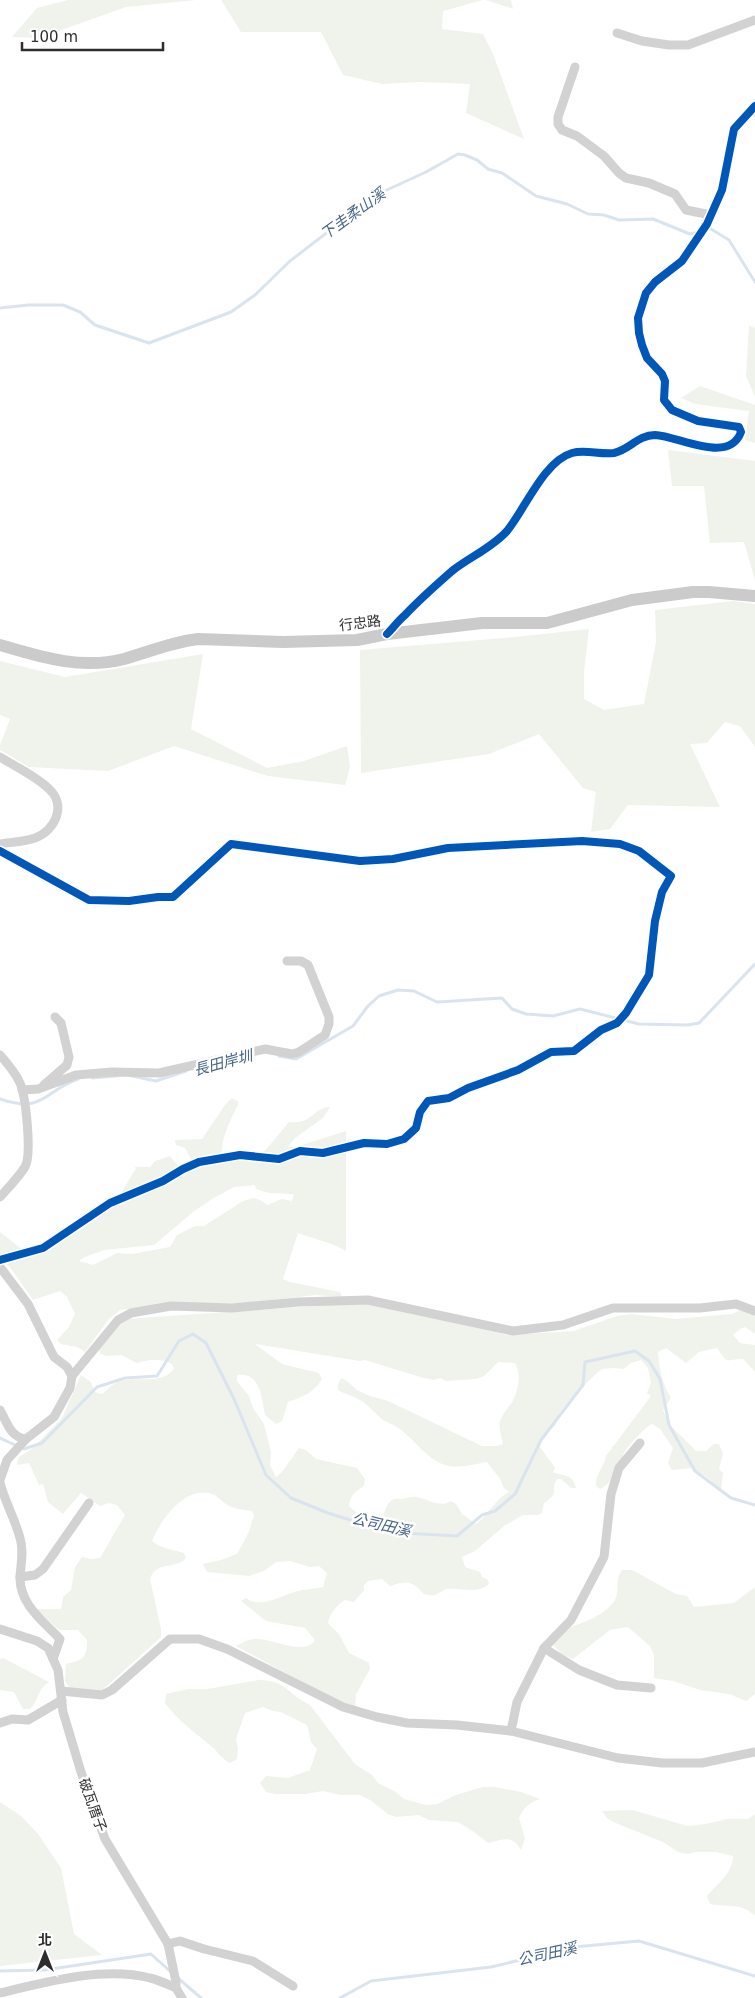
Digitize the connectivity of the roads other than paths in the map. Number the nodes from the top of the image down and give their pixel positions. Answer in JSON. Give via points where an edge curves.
{"nodes":[{"id":1,"x":755,"y":20,"type":"edge"},
{"id":2,"x":617,"y":33,"type":"dead end"},
{"id":3,"x":575,"y":67,"type":"dead end"},
{"id":4,"x":755,"y":106,"type":"edge"},
{"id":5,"x":709,"y":220,"type":"junction"},
{"id":6,"x":755,"y":596,"type":"edge"},
{"id":7,"x":387,"y":634,"type":"junction"},
{"id":8,"x":0,"y":645,"type":"edge"},
{"id":9,"x":0,"y":757,"type":"edge"},
{"id":10,"x":0,"y":844,"type":"edge"},
{"id":11,"x":0,"y":851,"type":"edge"},
{"id":12,"x":287,"y":962,"type":"dead end"},
{"id":13,"x":55,"y":1017,"type":"dead end"},
{"id":14,"x":0,"y":1055,"type":"edge"},
{"id":15,"x":38,"y":1089,"type":"junction"},
{"id":16,"x":23,"y":1093,"type":"junction"},
{"id":17,"x":0,"y":1198,"type":"edge"},
{"id":18,"x":0,"y":1260,"type":"edge"},
{"id":19,"x":0,"y":1267,"type":"edge"},
{"id":20,"x":755,"y":1311,"type":"edge"},
{"id":21,"x":72,"y":1376,"type":"junction"},
{"id":22,"x":0,"y":1410,"type":"edge"},
{"id":23,"x":25,"y":1440,"type":"junction"},
{"id":24,"x":640,"y":1443,"type":"dead end"},
{"id":25,"x":0,"y":1480,"type":"edge"},
{"id":26,"x":0,"y":1484,"type":"edge"},
{"id":27,"x":89,"y":1503,"type":"dead end"},
{"id":28,"x":20,"y":1577,"type":"junction"},
{"id":29,"x":0,"y":1630,"type":"edge"},
{"id":30,"x":544,"y":1648,"type":"junction"},
{"id":31,"x":52,"y":1659,"type":"junction"},
{"id":32,"x":651,"y":1688,"type":"dead end"},
{"id":33,"x":61,"y":1696,"type":"junction"},
{"id":34,"x":0,"y":1722,"type":"edge"},
{"id":35,"x":511,"y":1731,"type":"junction"},
{"id":36,"x":755,"y":1752,"type":"edge"},
{"id":37,"x":168,"y":1944,"type":"junction"},
{"id":38,"x":176,"y":1985,"type":"junction"},
{"id":39,"x":294,"y":1986,"type":"dead end"},
{"id":40,"x":0,"y":1993,"type":"edge"},
{"id":41,"x":182,"y":1998,"type":"edge"}],
"edges":[{"from":1,"to":2,"type":"street","via":[[688,45],[669,46]]},
{"from":3,"to":5,"type":"street","via":[[558,117],[562,130],[577,136],[597,151],[626,178],[664,188],[675,194],[686,210]]},
{"from":4,"to":5,"type":"street","via":[[734,130],[722,190]]},
{"from":5,"to":7,"type":"street","via":[[682,262],[646,293],[638,318],[639,333],[647,358],[662,374],[664,400],[672,410],[698,421],[739,427],[738,440],[721,448],[656,435],[645,436],[613,453],[572,452],[542,478],[500,539],[442,580]]},
{"from":6,"to":7,"type":"street","name":"行忠路","via":[[693,592],[632,600],[547,623],[482,623]]},
{"from":7,"to":8,"type":"street","name":"行忠路","via":[[330,642],[198,639],[97,664],[50,660]]},
{"from":9,"to":10,"type":"street","via":[[49,788],[57,798],[59,809],[49,829],[36,838]]},
{"from":11,"to":18,"type":"street","via":[[89,900],[173,897],[231,844],[360,862],[448,848],[592,842],[620,844],[638,851],[671,876],[662,892],[649,975],[640,993],[617,1023],[601,1030],[574,1051],[552,1052],[518,1070],[449,1098],[428,1101],[420,1112],[416,1128],[404,1139],[387,1144],[364,1143],[323,1153],[300,1151],[279,1159],[240,1155],[199,1162],[183,1168],[163,1182],[110,1203],[43,1248]]},
{"from":12,"to":15,"type":"street","via":[[301,961],[308,965],[329,1017],[324,1035],[299,1052],[292,1054],[265,1049],[159,1073],[76,1075]]},
{"from":13,"to":15,"type":"street","via":[[61,1022],[69,1057],[67,1065]]},
{"from":14,"to":16,"type":"street","via":[[21,1084]]},
{"from":15,"to":16,"type":"street"},
{"from":16,"to":17,"type":"street","via":[[28,1156],[25,1166]]},
{"from":19,"to":21,"type":"street","via":[[28,1304],[54,1357],[67,1367]]},
{"from":20,"to":21,"type":"street","via":[[736,1304],[700,1308],[613,1308],[563,1325],[512,1331],[368,1300],[232,1308],[171,1306],[132,1313],[118,1320]]},
{"from":21,"to":23,"type":"street","via":[[70,1388],[54,1417]]},
{"from":22,"to":23,"type":"street","via":[[13,1434]]},
{"from":23,"to":25,"type":"street","via":[[7,1460]]},
{"from":24,"to":30,"type":"street","via":[[619,1468],[611,1494],[604,1557],[571,1620]]},
{"from":26,"to":28,"type":"street","via":[[21,1538]]},
{"from":27,"to":28,"type":"street","via":[[43,1569],[35,1575]]},
{"from":28,"to":31,"type":"street","via":[[25,1602],[60,1639]]},
{"from":29,"to":31,"type":"street","name":"破瓦厝子","via":[[37,1641],[48,1648]]},
{"from":30,"to":32,"type":"street","via":[[579,1670],[616,1685]]},
{"from":30,"to":35,"type":"street","via":[[518,1702]]},
{"from":31,"to":33,"type":"street","name":"破瓦厝子","via":[[58,1670]]},
{"from":33,"to":34,"type":"street","via":[[28,1720]]},
{"from":33,"to":35,"type":"street","via":[[102,1695],[170,1639],[199,1639],[227,1649],[343,1706],[377,1717],[407,1723]]},
{"from":33,"to":37,"type":"street","name":"破瓦厝子","via":[[81,1772],[105,1839]]},
{"from":35,"to":36,"type":"street","via":[[618,1758],[662,1763],[702,1763]]},
{"from":37,"to":38,"type":"street","name":"破瓦厝子"},
{"from":37,"to":39,"type":"street","via":[[180,1940],[253,1961]]},
{"from":38,"to":40,"type":"street","via":[[118,1974],[62,1978]]},
{"from":38,"to":41,"type":"street","name":"破瓦厝子"}]}
